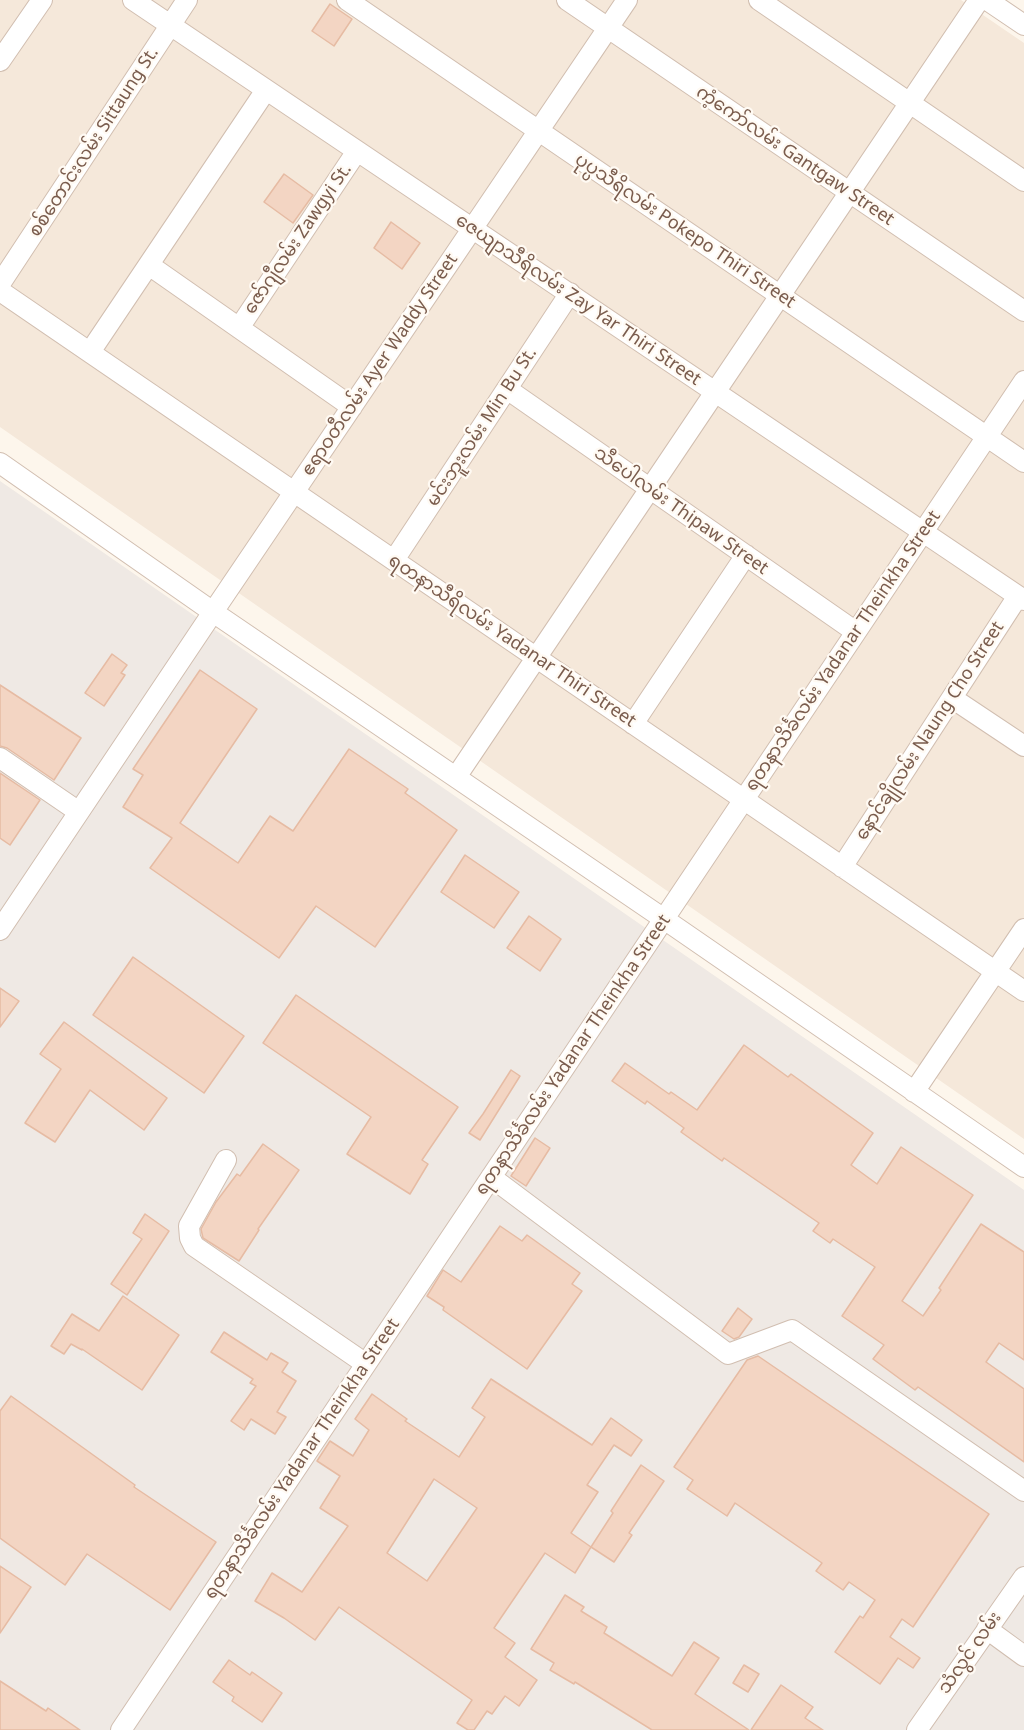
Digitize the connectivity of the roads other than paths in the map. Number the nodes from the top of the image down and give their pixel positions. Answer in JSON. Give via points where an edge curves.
{"nodes":[{"id":1,"x":42,"y":0,"type":"edge"},
{"id":2,"x":132,"y":0,"type":"edge"},
{"id":3,"x":187,"y":0,"type":"edge"},
{"id":4,"x":346,"y":0,"type":"edge"},
{"id":5,"x":567,"y":0,"type":"edge"},
{"id":6,"x":627,"y":0,"type":"edge"},
{"id":7,"x":759,"y":0,"type":"edge"},
{"id":8,"x":979,"y":0,"type":"edge"},
{"id":9,"x":987,"y":0,"type":"edge"},
{"id":10,"x":1024,"y":25,"type":"edge"},
{"id":11,"x":170,"y":26,"type":"junction"},
{"id":12,"x":608,"y":28,"type":"junction"},
{"id":13,"x":0,"y":61,"type":"edge"},
{"id":14,"x":266,"y":90,"type":"junction"},
{"id":15,"x":910,"y":103,"type":"junction"},
{"id":16,"x":539,"y":131,"type":"junction"},
{"id":17,"x":357,"y":151,"type":"junction"},
{"id":18,"x":1024,"y":181,"type":"edge"},
{"id":19,"x":850,"y":193,"type":"junction"},
{"id":20,"x":472,"y":228,"type":"junction"},
{"id":21,"x":148,"y":265,"type":"junction"},
{"id":22,"x":0,"y":284,"type":"edge"},
{"id":23,"x":0,"y":291,"type":"edge"},
{"id":24,"x":570,"y":293,"type":"junction"},
{"id":25,"x":780,"y":296,"type":"junction"},
{"id":26,"x":1024,"y":311,"type":"edge"},
{"id":27,"x":238,"y":328,"type":"junction"},
{"id":28,"x":90,"y":352,"type":"junction"},
{"id":29,"x":1024,"y":381,"type":"edge"},
{"id":30,"x":507,"y":389,"type":"junction"},
{"id":31,"x":716,"y":392,"type":"junction"},
{"id":32,"x":352,"y":407,"type":"junction"},
{"id":33,"x":987,"y":436,"type":"junction"},
{"id":34,"x":1024,"y":462,"type":"edge"},
{"id":35,"x":0,"y":463,"type":"edge"},
{"id":36,"x":650,"y":489,"type":"junction"},
{"id":37,"x":294,"y":492,"type":"junction"},
{"id":38,"x":923,"y":531,"type":"junction"},
{"id":39,"x":746,"y":555,"type":"junction"},
{"id":40,"x":394,"y":560,"type":"junction"},
{"id":41,"x":1021,"y":598,"type":"edge"},
{"id":42,"x":213,"y":612,"type":"junction"},
{"id":43,"x":856,"y":632,"type":"junction"},
{"id":44,"x":537,"y":658,"type":"junction"},
{"id":45,"x":952,"y":698,"type":"junction"},
{"id":46,"x":633,"y":724,"type":"junction"},
{"id":47,"x":1024,"y":746,"type":"edge"},
{"id":48,"x":0,"y":758,"type":"edge"},
{"id":49,"x":456,"y":777,"type":"junction"},
{"id":50,"x":744,"y":800,"type":"junction"},
{"id":51,"x":79,"y":812,"type":"junction"},
{"id":52,"x":842,"y":867,"type":"junction"},
{"id":53,"x":664,"y":918,"type":"junction"},
{"id":54,"x":1024,"y":929,"type":"edge"},
{"id":55,"x":0,"y":930,"type":"edge"},
{"id":56,"x":995,"y":971,"type":"junction"},
{"id":57,"x":1024,"y":991,"type":"edge"},
{"id":58,"x":914,"y":1092,"type":"junction"},
{"id":59,"x":226,"y":1160,"type":"dead end"},
{"id":60,"x":1024,"y":1167,"type":"edge"},
{"id":61,"x":491,"y":1177,"type":"junction"},
{"id":62,"x":366,"y":1364,"type":"junction"},
{"id":63,"x":1024,"y":1491,"type":"edge"},
{"id":64,"x":1024,"y":1576,"type":"edge"},
{"id":65,"x":987,"y":1629,"type":"junction"},
{"id":66,"x":1024,"y":1656,"type":"edge"},
{"id":67,"x":121,"y":1730,"type":"edge"},
{"id":68,"x":917,"y":1730,"type":"edge"}],
"edges":[{"from":1,"to":13,"type":"street"},
{"from":2,"to":11,"type":"street","name":"ဇေယျာသီရိလမ်း Zay Yar Thiri Street"},
{"from":3,"to":11,"type":"street","name":"စစ်တောင်းလမ်း Sittaung St."},
{"from":4,"to":16,"type":"street","name":"ပုပ္ပသီရိလမ်း Pokepo Thiri Street"},
{"from":5,"to":12,"type":"street","name":"ကံ့ကော်လမ်း Gantgaw Street"},
{"from":6,"to":12,"type":"street","name":"ဧရာဝတီလမ်း Ayer Waddy Street"},
{"from":7,"to":15,"type":"street"},
{"from":8,"to":15,"type":"street"},
{"from":9,"to":10,"type":"street"},
{"from":11,"to":14,"type":"street","name":"ဇေယျာသီရိလမ်း Zay Yar Thiri Street"},
{"from":11,"to":22,"type":"street","name":"စစ်တောင်းလမ်း Sittaung St."},
{"from":12,"to":16,"type":"street","name":"ဧရာဝတီလမ်း Ayer Waddy Street"},
{"from":12,"to":19,"type":"street","name":"ကံ့ကော်လမ်း Gantgaw Street"},
{"from":14,"to":17,"type":"street","name":"ဇေယျာသီရိလမ်း Zay Yar Thiri Street"},
{"from":14,"to":21,"type":"street"},
{"from":15,"to":18,"type":"street"},
{"from":15,"to":19,"type":"street"},
{"from":16,"to":20,"type":"street","name":"ဧရာဝတီလမ်း Ayer Waddy Street"},
{"from":16,"to":25,"type":"street","name":"ပုပ္ပသီရိလမ်း Pokepo Thiri Street"},
{"from":17,"to":20,"type":"street","name":"ဇေယျာသီရိလမ်း Zay Yar Thiri Street"},
{"from":17,"to":27,"type":"street","name":"ဇော်ဂျီလမ်း Zawgyi St."},
{"from":19,"to":25,"type":"street"},
{"from":19,"to":26,"type":"street","name":"ကံ့ကော်လမ်း Gantgaw Street"},
{"from":20,"to":24,"type":"street","name":"ဇေယျာသီရိလမ်း Zay Yar Thiri Street"},
{"from":20,"to":32,"type":"street","name":"ဧရာဝတီလမ်း Ayer Waddy Street"},
{"from":21,"to":27,"type":"street"},
{"from":21,"to":28,"type":"street"},
{"from":23,"to":28,"type":"street","name":"ရတနာသီရိလမ်း Yadanar Thiri Street"},
{"from":24,"to":30,"type":"street","name":"မင်းဘူးလမ်း Min Bu St."},
{"from":24,"to":31,"type":"street","name":"ဇေယျာသီရိလမ်း Zay Yar Thiri Street"},
{"from":25,"to":31,"type":"street"},
{"from":25,"to":33,"type":"street","name":"ပုပ္ပသီရိလမ်း Pokepo Thiri Street"},
{"from":27,"to":32,"type":"street"},
{"from":28,"to":37,"type":"street","name":"ရတနာသီရိလမ်း Yadanar Thiri Street"},
{"from":29,"to":33,"type":"street","name":"ရတနာသိင်္ခလမ်း Yadanar Theinkha Street"},
{"from":30,"to":36,"type":"street","name":"သီပေါလမ်း Thipaw Street"},
{"from":30,"to":40,"type":"street","name":"မင်းဘူးလမ်း Min Bu St."},
{"from":31,"to":36,"type":"street"},
{"from":31,"to":38,"type":"street","name":"ဇေယျာသီရိလမ်း Zay Yar Thiri Street"},
{"from":32,"to":37,"type":"street","name":"ဧရာဝတီလမ်း Ayer Waddy Street"},
{"from":33,"to":34,"type":"street","name":"ပုပ္ပသီရိလမ်း Pokepo Thiri Street"},
{"from":33,"to":38,"type":"street","name":"ရတနာသိင်္ခလမ်း Yadanar Theinkha Street"},
{"from":35,"to":42,"type":"street"},
{"from":36,"to":39,"type":"street","name":"သီပေါလမ်း Thipaw Street"},
{"from":36,"to":44,"type":"street"},
{"from":37,"to":40,"type":"street","name":"ရတနာသီရိလမ်း Yadanar Thiri Street"},
{"from":37,"to":42,"type":"street","name":"ဧရာဝတီလမ်း Ayer Waddy Street"},
{"from":38,"to":41,"type":"street","name":"ဇေယျာသီရိလမ်း Zay Yar Thiri Street"},
{"from":38,"to":43,"type":"street","name":"ရတနာသိင်္ခလမ်း Yadanar Theinkha Street"},
{"from":39,"to":43,"type":"street","name":"သီပေါလမ်း Thipaw Street"},
{"from":39,"to":46,"type":"street"},
{"from":40,"to":44,"type":"street","name":"ရတနာသီရိလမ်း Yadanar Thiri Street"},
{"from":41,"to":45,"type":"street","name":"နောင်ချိုလမ်း Naung Cho Street"},
{"from":42,"to":49,"type":"street"},
{"from":42,"to":51,"type":"street","name":"ဧရာဝတီလမ်း Ayer Waddy Street"},
{"from":43,"to":50,"type":"street","name":"ရတနာသိင်္ခလမ်း Yadanar Theinkha Street"},
{"from":44,"to":46,"type":"street","name":"ရတနာသီရိလမ်း Yadanar Thiri Street"},
{"from":44,"to":49,"type":"street"},
{"from":45,"to":47,"type":"street"},
{"from":45,"to":52,"type":"street","name":"နောင်ချိုလမ်း Naung Cho Street"},
{"from":46,"to":50,"type":"street","name":"ရတနာသီရိလမ်း Yadanar Thiri Street"},
{"from":48,"to":51,"type":"street"},
{"from":49,"to":53,"type":"street"},
{"from":50,"to":52,"type":"street","name":"ရတနာသီရိလမ်း Yadanar Thiri Street"},
{"from":50,"to":53,"type":"street","name":"ရတနာသိင်္ခလမ်း Yadanar Theinkha Street"},
{"from":51,"to":55,"type":"street","name":"ဧရာဝတီလမ်း Ayer Waddy Street"},
{"from":52,"to":56,"type":"street","name":"ရတနာသီရိလမ်း Yadanar Thiri Street"},
{"from":53,"to":58,"type":"street"},
{"from":53,"to":61,"type":"street","name":"ရတနာသိင်္ခလမ်း Yadanar Theinkha Street"},
{"from":54,"to":56,"type":"street"},
{"from":56,"to":57,"type":"street","name":"ရတနာသီရိလမ်း Yadanar Thiri Street"},
{"from":56,"to":58,"type":"street"},
{"from":58,"to":60,"type":"street"},
{"from":59,"to":62,"type":"street","via":[[189,1226],[190,1241]]},
{"from":61,"to":62,"type":"street","name":"ရတနာသိင်္ခလမ်း Yadanar Theinkha Street"},
{"from":61,"to":63,"type":"street","via":[[728,1354],[792,1330]]},
{"from":62,"to":67,"type":"street","name":"ရတနာသိင်္ခလမ်း Yadanar Theinkha Street"},
{"from":64,"to":65,"type":"street","name":"သံလွင် လမ်း"},
{"from":65,"to":66,"type":"street"},
{"from":65,"to":68,"type":"street","name":"သံလွင် လမ်း"}]}
